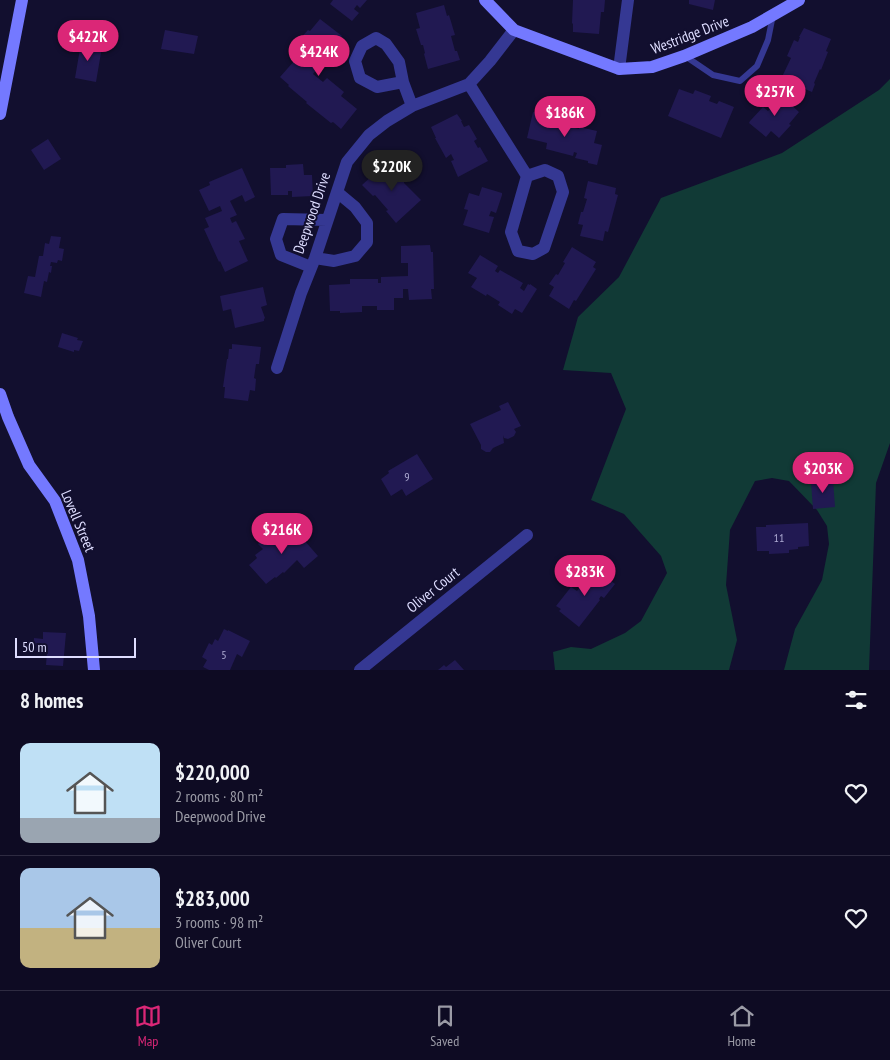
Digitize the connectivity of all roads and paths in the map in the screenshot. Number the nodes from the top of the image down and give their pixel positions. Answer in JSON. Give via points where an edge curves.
{"nodes":[{"id":1,"x":22,"y":0,"type":"edge"},
{"id":2,"x":486,"y":0,"type":"edge"},
{"id":3,"x":628,"y":0,"type":"edge"},
{"id":4,"x":799,"y":0,"type":"edge"},
{"id":5,"x":773,"y":15,"type":"junction"},
{"id":6,"x":514,"y":30,"type":"junction"},
{"id":7,"x":684,"y":56,"type":"junction"},
{"id":8,"x":619,"y":70,"type":"junction"},
{"id":9,"x":3,"y":80,"type":"edge"},
{"id":10,"x":403,"y":82,"type":"dead end"},
{"id":11,"x":469,"y":84,"type":"junction"},
{"id":12,"x":412,"y":106,"type":"junction"},
{"id":13,"x":0,"y":114,"type":"edge"},
{"id":14,"x":527,"y":176,"type":"junction"},
{"id":15,"x":337,"y":192,"type":"junction"},
{"id":16,"x":327,"y":220,"type":"junction"},
{"id":17,"x":313,"y":262,"type":"junction"},
{"id":18,"x":277,"y":368,"type":"dead end"},
{"id":19,"x":0,"y":394,"type":"edge"},
{"id":20,"x":527,"y":535,"type":"dead end"},
{"id":21,"x":94,"y":670,"type":"edge"},
{"id":22,"x":360,"y":670,"type":"edge"}],
"edges":[{"from":1,"to":9,"type":"street"},
{"from":2,"to":6,"type":"street","name":"Westridge Drive"},
{"from":3,"to":8,"type":"street"},
{"from":4,"to":5,"type":"street","name":"Westridge Drive"},
{"from":5,"to":7,"type":"street","name":"Westridge Drive"},
{"from":5,"to":7,"type":"lane","via":[[768,40],[757,66],[740,81],[713,74]]},
{"from":6,"to":8,"type":"street","name":"Westridge Drive"},
{"from":6,"to":11,"type":"street","name":"Deepwood Drive"},
{"from":7,"to":8,"type":"street","name":"Westridge Drive","via":[[652,67]]},
{"from":9,"to":13,"type":"street"},
{"from":10,"to":12,"type":"street"},
{"from":11,"to":12,"type":"street","name":"Deepwood Drive"},
{"from":11,"to":14,"type":"street"},
{"from":12,"to":15,"type":"street","name":"Deepwood Drive","via":[[369,135],[347,162]]},
{"from":14,"to":14,"type":"street","via":[[511,232],[518,251],[534,254],[544,248],[564,192],[558,176],[544,170]]},
{"from":15,"to":16,"type":"street","name":"Deepwood Drive"},
{"from":15,"to":17,"type":"street","via":[[355,207],[367,223],[367,242],[355,256]]},
{"from":16,"to":17,"type":"street","name":"Deepwood Drive"},
{"from":16,"to":17,"type":"street","via":[[283,219],[276,239],[281,255]]},
{"from":17,"to":18,"type":"street","name":"Deepwood Drive"},
{"from":19,"to":21,"type":"street","name":"Lovell Street","via":[[29,465],[54,501],[78,560],[89,616]]},
{"from":20,"to":22,"type":"street","name":"Oliver Court"}]}
